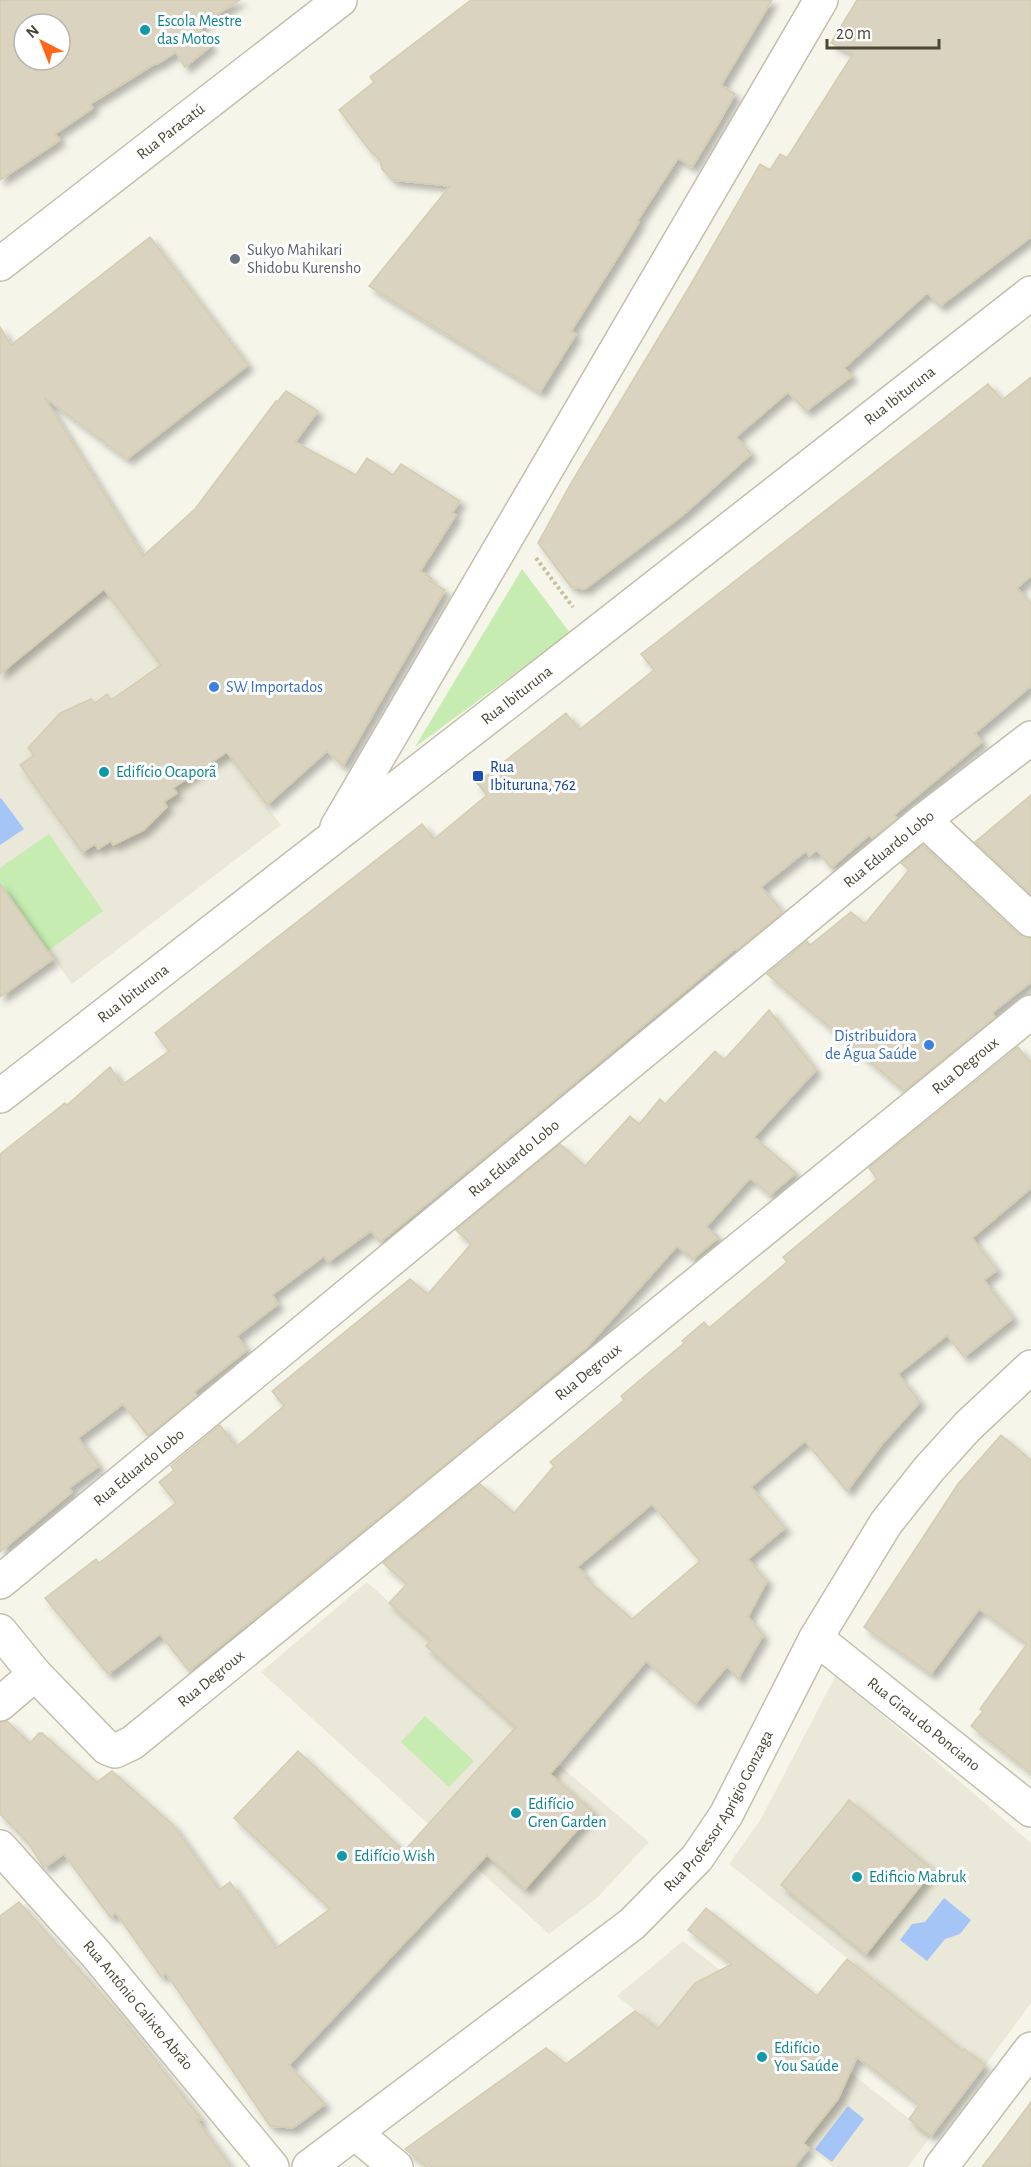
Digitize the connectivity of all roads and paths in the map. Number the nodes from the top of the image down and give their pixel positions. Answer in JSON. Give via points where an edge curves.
{"nodes":[{"id":1,"x":340,"y":0,"type":"edge"},
{"id":2,"x":821,"y":0,"type":"edge"},
{"id":3,"x":0,"y":264,"type":"edge"},
{"id":4,"x":1031,"y":293,"type":"edge"},
{"id":5,"x":512,"y":527,"type":"junction"},
{"id":6,"x":594,"y":634,"type":"junction"},
{"id":7,"x":1031,"y":738,"type":"edge"},
{"id":8,"x":924,"y":820,"type":"junction"},
{"id":9,"x":326,"y":846,"type":"junction"},
{"id":10,"x":1031,"y":920,"type":"edge"},
{"id":11,"x":1031,"y":1012,"type":"edge"},
{"id":12,"x":0,"y":1096,"type":"edge"},
{"id":13,"x":1031,"y":1367,"type":"edge"},
{"id":14,"x":0,"y":1582,"type":"edge"},
{"id":15,"x":0,"y":1631,"type":"edge"},
{"id":16,"x":816,"y":1638,"type":"junction"},
{"id":17,"x":35,"y":1674,"type":"junction"},
{"id":18,"x":0,"y":1704,"type":"edge"},
{"id":19,"x":1031,"y":1810,"type":"edge"},
{"id":20,"x":0,"y":1847,"type":"edge"},
{"id":21,"x":1031,"y":2049,"type":"edge"},
{"id":22,"x":355,"y":2133,"type":"junction"},
{"id":23,"x":272,"y":2167,"type":"edge"},
{"id":24,"x":309,"y":2167,"type":"edge"},
{"id":25,"x":396,"y":2167,"type":"edge"},
{"id":26,"x":941,"y":2167,"type":"edge"}],
"edges":[{"from":1,"to":3,"type":"street","name":"Rua Paracatú"},
{"from":2,"to":5,"type":"street"},
{"from":4,"to":6,"type":"street","name":"Rua Ibituruna"},
{"from":5,"to":6,"type":"path"},
{"from":5,"to":9,"type":"street"},
{"from":6,"to":9,"type":"street","name":"Rua Ibituruna"},
{"from":7,"to":8,"type":"street","name":"Rua Eduardo Lobo"},
{"from":8,"to":10,"type":"street"},
{"from":8,"to":14,"type":"street","name":"Rua Eduardo Lobo"},
{"from":9,"to":12,"type":"street","name":"Rua Ibituruna"},
{"from":11,"to":17,"type":"street","name":"Rua Degroux","via":[[123,1749],[107,1748]]},
{"from":13,"to":16,"type":"street","name":"Rua Professor Aprígio Gonzaga","via":[[929,1468],[886,1523]]},
{"from":15,"to":17,"type":"street","name":"Rua Degroux"},
{"from":16,"to":19,"type":"street","name":"Rua Girau do Ponciano"},
{"from":16,"to":22,"type":"street","name":"Rua Professor Aprígio Gonzaga","via":[[726,1815],[697,1858],[632,1924]]},
{"from":17,"to":18,"type":"street"},
{"from":20,"to":23,"type":"street","name":"Rua Antônio Calixto Abrão","via":[[96,1954]]},
{"from":21,"to":26,"type":"street"},
{"from":22,"to":24,"type":"street","name":"Rua Professor Aprígio Gonzaga"},
{"from":22,"to":25,"type":"street"}]}
